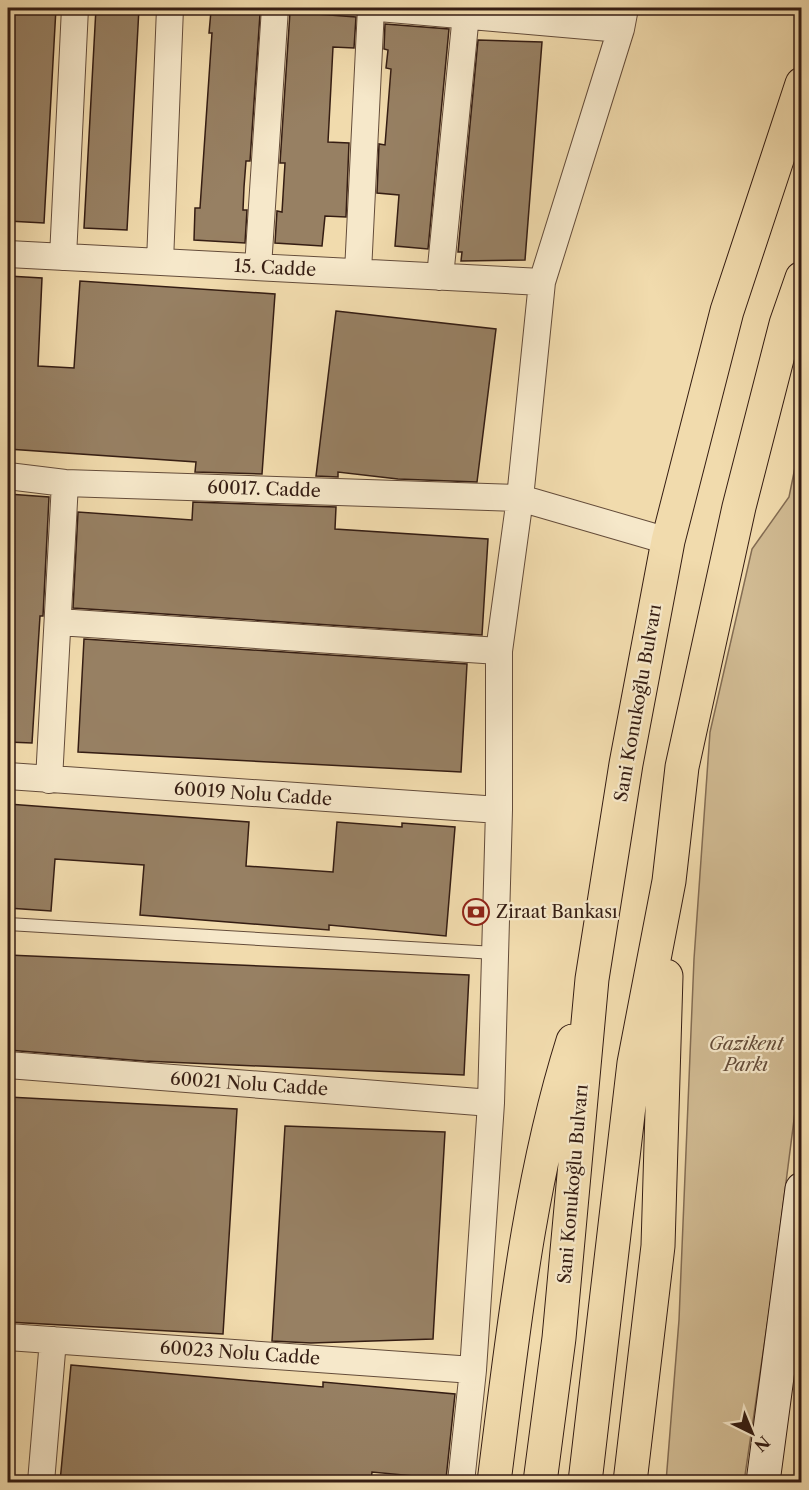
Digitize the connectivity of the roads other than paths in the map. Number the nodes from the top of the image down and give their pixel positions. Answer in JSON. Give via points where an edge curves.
{"nodes":[{"id":1,"x":75,"y":8,"type":"edge"},
{"id":2,"x":170,"y":8,"type":"edge"},
{"id":3,"x":275,"y":8,"type":"edge"},
{"id":4,"x":371,"y":8,"type":"edge"},
{"id":5,"x":379,"y":8,"type":"edge"},
{"id":6,"x":466,"y":14,"type":"junction"},
{"id":7,"x":623,"y":18,"type":"edge"},
{"id":8,"x":801,"y":84,"type":"edge"},
{"id":9,"x":8,"y":254,"type":"edge"},
{"id":10,"x":63,"y":257,"type":"junction"},
{"id":11,"x":160,"y":262,"type":"junction"},
{"id":12,"x":258,"y":267,"type":"junction"},
{"id":13,"x":358,"y":272,"type":"junction"},
{"id":14,"x":440,"y":277,"type":"junction"},
{"id":15,"x":801,"y":278,"type":"edge"},
{"id":16,"x":542,"y":282,"type":"junction"},
{"id":17,"x":8,"y":476,"type":"edge"},
{"id":18,"x":65,"y":483,"type":"junction"},
{"id":19,"x":520,"y":498,"type":"junction"},
{"id":20,"x":668,"y":541,"type":"junction"},
{"id":21,"x":58,"y":622,"type":"junction"},
{"id":22,"x":500,"y":651,"type":"junction"},
{"id":23,"x":8,"y":777,"type":"edge"},
{"id":24,"x":49,"y":780,"type":"junction"},
{"id":25,"x":499,"y":810,"type":"junction"},
{"id":26,"x":669,"y":881,"type":"junction"},
{"id":27,"x":8,"y":924,"type":"edge"},
{"id":28,"x":495,"y":953,"type":"junction"},
{"id":29,"x":592,"y":979,"type":"junction"},
{"id":30,"x":8,"y":1065,"type":"edge"},
{"id":31,"x":491,"y":1103,"type":"junction"},
{"id":32,"x":801,"y":1189,"type":"edge"},
{"id":33,"x":8,"y":1337,"type":"edge"},
{"id":34,"x":52,"y":1340,"type":"junction"},
{"id":35,"x":472,"y":1370,"type":"junction"},
{"id":36,"x":41,"y":1482,"type":"edge"},
{"id":37,"x":461,"y":1482,"type":"edge"},
{"id":38,"x":494,"y":1482,"type":"edge"},
{"id":39,"x":540,"y":1482,"type":"edge"},
{"id":40,"x":585,"y":1482,"type":"edge"},
{"id":41,"x":630,"y":1482,"type":"edge"},
{"id":42,"x":763,"y":1482,"type":"edge"}],
"edges":[{"from":1,"to":10,"type":"street"},
{"from":2,"to":11,"type":"street"},
{"from":3,"to":12,"type":"street"},
{"from":4,"to":13,"type":"street"},
{"from":5,"to":6,"type":"street"},
{"from":6,"to":7,"type":"street"},
{"from":6,"to":14,"type":"street"},
{"from":7,"to":16,"type":"street"},
{"from":8,"to":20,"type":"highway","name":"Sani Konukoğlu Bulvarı","via":[[727,311]]},
{"from":9,"to":10,"type":"street","name":"15. Cadde"},
{"from":10,"to":11,"type":"street","name":"15. Cadde"},
{"from":11,"to":12,"type":"street","name":"15. Cadde"},
{"from":12,"to":13,"type":"street","name":"15. Cadde"},
{"from":13,"to":14,"type":"street","name":"15. Cadde"},
{"from":14,"to":16,"type":"street","name":"15. Cadde"},
{"from":15,"to":26,"type":"highway","via":[[736,518],[682,767]]},
{"from":16,"to":19,"type":"street"},
{"from":17,"to":18,"type":"street","name":"60017. Cadde"},
{"from":18,"to":19,"type":"street","name":"60017. Cadde"},
{"from":18,"to":21,"type":"street"},
{"from":19,"to":20,"type":"street","name":"60017. Cadde"},
{"from":19,"to":22,"type":"street"},
{"from":20,"to":29,"type":"highway","name":"Sani Konukoğlu Bulvarı","via":[[626,764]]},
{"from":21,"to":22,"type":"street"},
{"from":21,"to":24,"type":"street"},
{"from":22,"to":25,"type":"street"},
{"from":23,"to":24,"type":"street","name":"60019 Nolu Cadde"},
{"from":24,"to":25,"type":"street","name":"60019 Nolu Cadde"},
{"from":25,"to":28,"type":"street"},
{"from":26,"to":40,"type":"highway","via":[[634,1063]]},
{"from":26,"to":41,"type":"highway","via":[[658,1246]]},
{"from":27,"to":28,"type":"lane"},
{"from":28,"to":31,"type":"street"},
{"from":29,"to":38,"type":"highway","via":[[559,1086],[543,1156],[518,1301]]},
{"from":29,"to":39,"type":"highway","name":"Sani Konukoğlu Bulvarı","via":[[559,1338]]},
{"from":30,"to":31,"type":"street","name":"60021 Nolu Cadde"},
{"from":31,"to":35,"type":"street"},
{"from":32,"to":42,"type":"street"},
{"from":33,"to":34,"type":"street","name":"60023 Nolu Cadde"},
{"from":34,"to":35,"type":"street","name":"60023 Nolu Cadde"},
{"from":34,"to":36,"type":"street"},
{"from":35,"to":37,"type":"street"}]}
